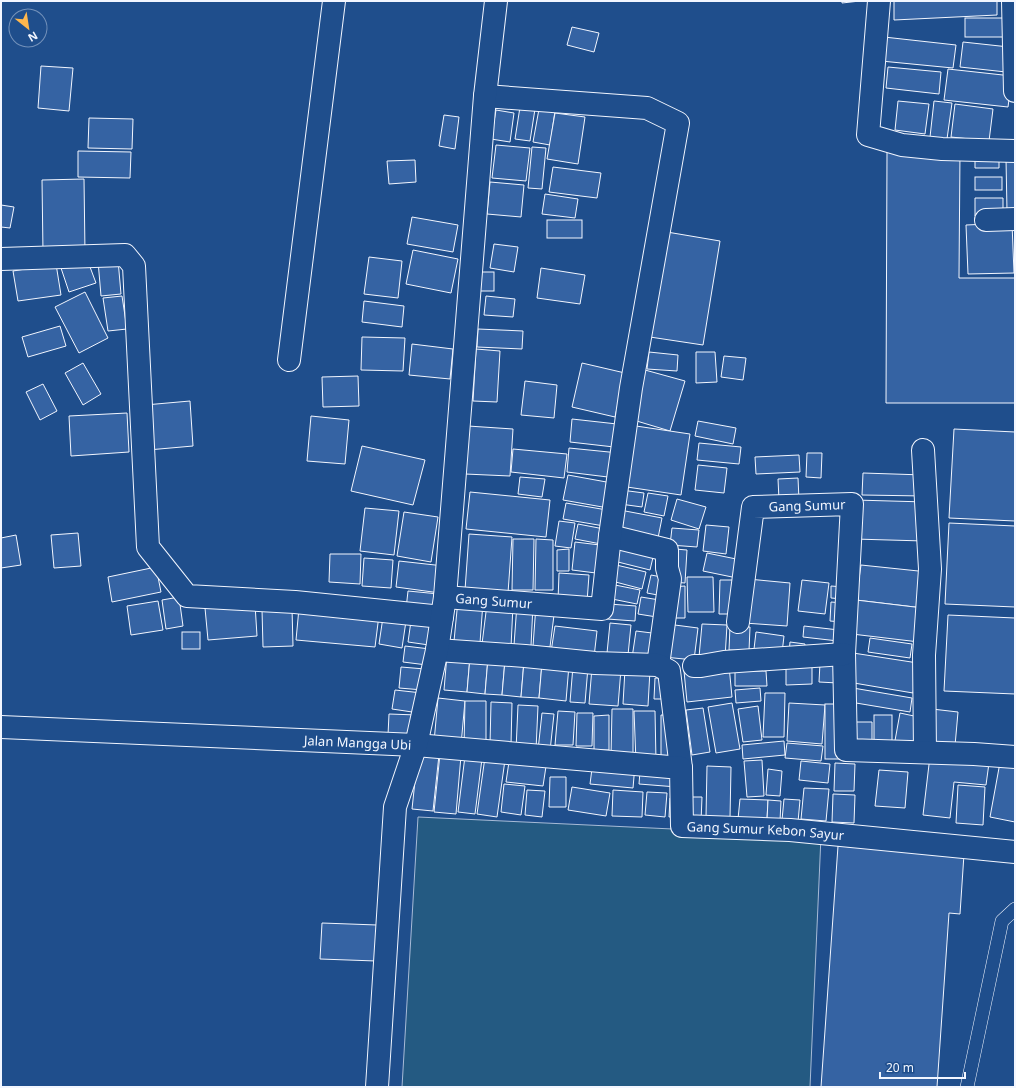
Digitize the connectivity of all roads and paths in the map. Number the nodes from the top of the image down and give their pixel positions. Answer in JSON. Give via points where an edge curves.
{"nodes":[{"id":1,"x":334,"y":1,"type":"edge"},
{"id":2,"x":496,"y":1,"type":"edge"},
{"id":3,"x":879,"y":1,"type":"edge"},
{"id":4,"x":1013,"y":1,"type":"edge"},
{"id":5,"x":1015,"y":91,"type":"edge"},
{"id":6,"x":485,"y":96,"type":"junction"},
{"id":7,"x":1015,"y":151,"type":"edge"},
{"id":8,"x":1015,"y":219,"type":"edge"},
{"id":9,"x":986,"y":220,"type":"dead end"},
{"id":10,"x":1,"y":259,"type":"edge"},
{"id":11,"x":289,"y":360,"type":"dead end"},
{"id":12,"x":922,"y":450,"type":"dead end"},
{"id":13,"x":610,"y":536,"type":"junction"},
{"id":14,"x":444,"y":607,"type":"junction"},
{"id":15,"x":738,"y":622,"type":"dead end"},
{"id":16,"x":437,"y":650,"type":"junction"},
{"id":17,"x":844,"y":654,"type":"junction"},
{"id":18,"x":658,"y":665,"type":"junction"},
{"id":19,"x":694,"y":666,"type":"dead end"},
{"id":20,"x":1,"y":727,"type":"edge"},
{"id":21,"x":416,"y":745,"type":"junction"},
{"id":22,"x":925,"y":752,"type":"junction"},
{"id":23,"x":1015,"y":757,"type":"edge"},
{"id":24,"x":681,"y":768,"type":"junction"},
{"id":25,"x":1015,"y":852,"type":"edge"},
{"id":26,"x":1015,"y":909,"type":"edge"},
{"id":27,"x":377,"y":1087,"type":"edge"},
{"id":28,"x":967,"y":1087,"type":"edge"}],
"edges":[{"from":1,"to":11,"type":"street"},
{"from":2,"to":6,"type":"street"},
{"from":3,"to":7,"type":"street","via":[[868,135],[902,146]]},
{"from":4,"to":5,"type":"street"},
{"from":6,"to":13,"type":"street","via":[[647,108],[678,123],[630,388]]},
{"from":6,"to":14,"type":"street"},
{"from":8,"to":9,"type":"street"},
{"from":10,"to":14,"type":"street","via":[[125,255],[134,266],[148,547],[187,596]]},
{"from":12,"to":22,"type":"street","via":[[930,569],[924,655]]},
{"from":13,"to":14,"type":"street","name":"Gang Sumur","via":[[602,609]]},
{"from":13,"to":18,"type":"street","via":[[667,550],[670,579]]},
{"from":14,"to":16,"type":"street"},
{"from":15,"to":17,"type":"street","name":"Gang Sumur","via":[[753,506],[852,504]]},
{"from":16,"to":18,"type":"street","via":[[595,663]]},
{"from":16,"to":21,"type":"street"},
{"from":17,"to":19,"type":"street"},
{"from":17,"to":22,"type":"street","name":"Gang Sumur","via":[[846,750]]},
{"from":18,"to":24,"type":"street","via":[[669,671]]},
{"from":20,"to":21,"type":"street","name":"Jalan Mangga Ubi"},
{"from":21,"to":24,"type":"street"},
{"from":21,"to":27,"type":"street","name":"Jalan Mangga Ubi","via":[[395,807]]},
{"from":22,"to":23,"type":"street","name":"Gang Sumur"},
{"from":24,"to":25,"type":"street","name":"Gang Sumur Kebon Sayur","via":[[682,826],[790,830]]},
{"from":26,"to":28,"type":"lane","via":[[1002,920]]}]}
